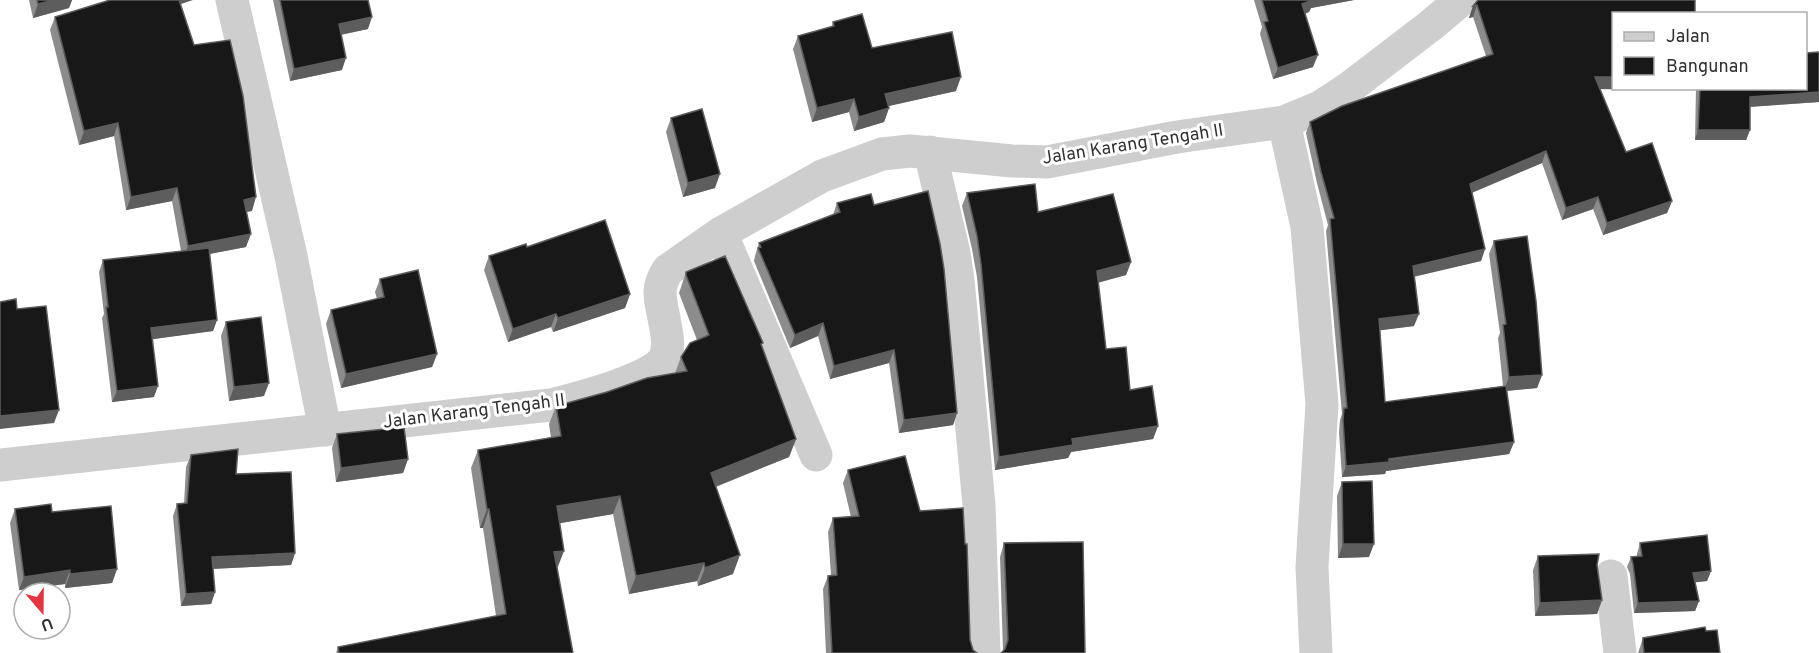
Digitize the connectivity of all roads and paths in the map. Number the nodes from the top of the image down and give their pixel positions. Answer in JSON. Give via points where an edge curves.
{"nodes":[{"id":1,"x":232,"y":0,"type":"edge"},
{"id":2,"x":1461,"y":0,"type":"edge"},
{"id":3,"x":1284,"y":122,"type":"junction"},
{"id":4,"x":930,"y":152,"type":"junction"},
{"id":5,"x":721,"y":233,"type":"junction"},
{"id":6,"x":325,"y":430,"type":"junction"},
{"id":7,"x":816,"y":455,"type":"dead end"},
{"id":8,"x":0,"y":465,"type":"edge"},
{"id":9,"x":1611,"y":576,"type":"dead end"},
{"id":10,"x":984,"y":653,"type":"edge"},
{"id":11,"x":1316,"y":653,"type":"edge"},
{"id":12,"x":1620,"y":653,"type":"edge"}],
"edges":[{"from":1,"to":6,"type":"street","via":[[291,256]]},
{"from":2,"to":3,"type":"street","name":"Jalan Karang Tengah II","via":[[1349,88],[1320,107]]},
{"from":3,"to":4,"type":"street","name":"Jalan Karang Tengah II","via":[[1177,137],[1047,162]]},
{"from":3,"to":11,"type":"street","via":[[1307,227],[1322,404],[1312,567]]},
{"from":4,"to":5,"type":"street","name":"Jalan Karang Tengah II","via":[[882,154],[822,176]]},
{"from":4,"to":10,"type":"street","via":[[958,280],[979,505]]},
{"from":5,"to":6,"type":"street","name":"Jalan Karang Tengah II","via":[[679,261],[662,279],[659,289],[668,344],[666,357],[641,376],[551,405]]},
{"from":5,"to":7,"type":"street"},
{"from":6,"to":8,"type":"street","name":"Jalan Karang Tengah II"},
{"from":9,"to":12,"type":"street"}]}
